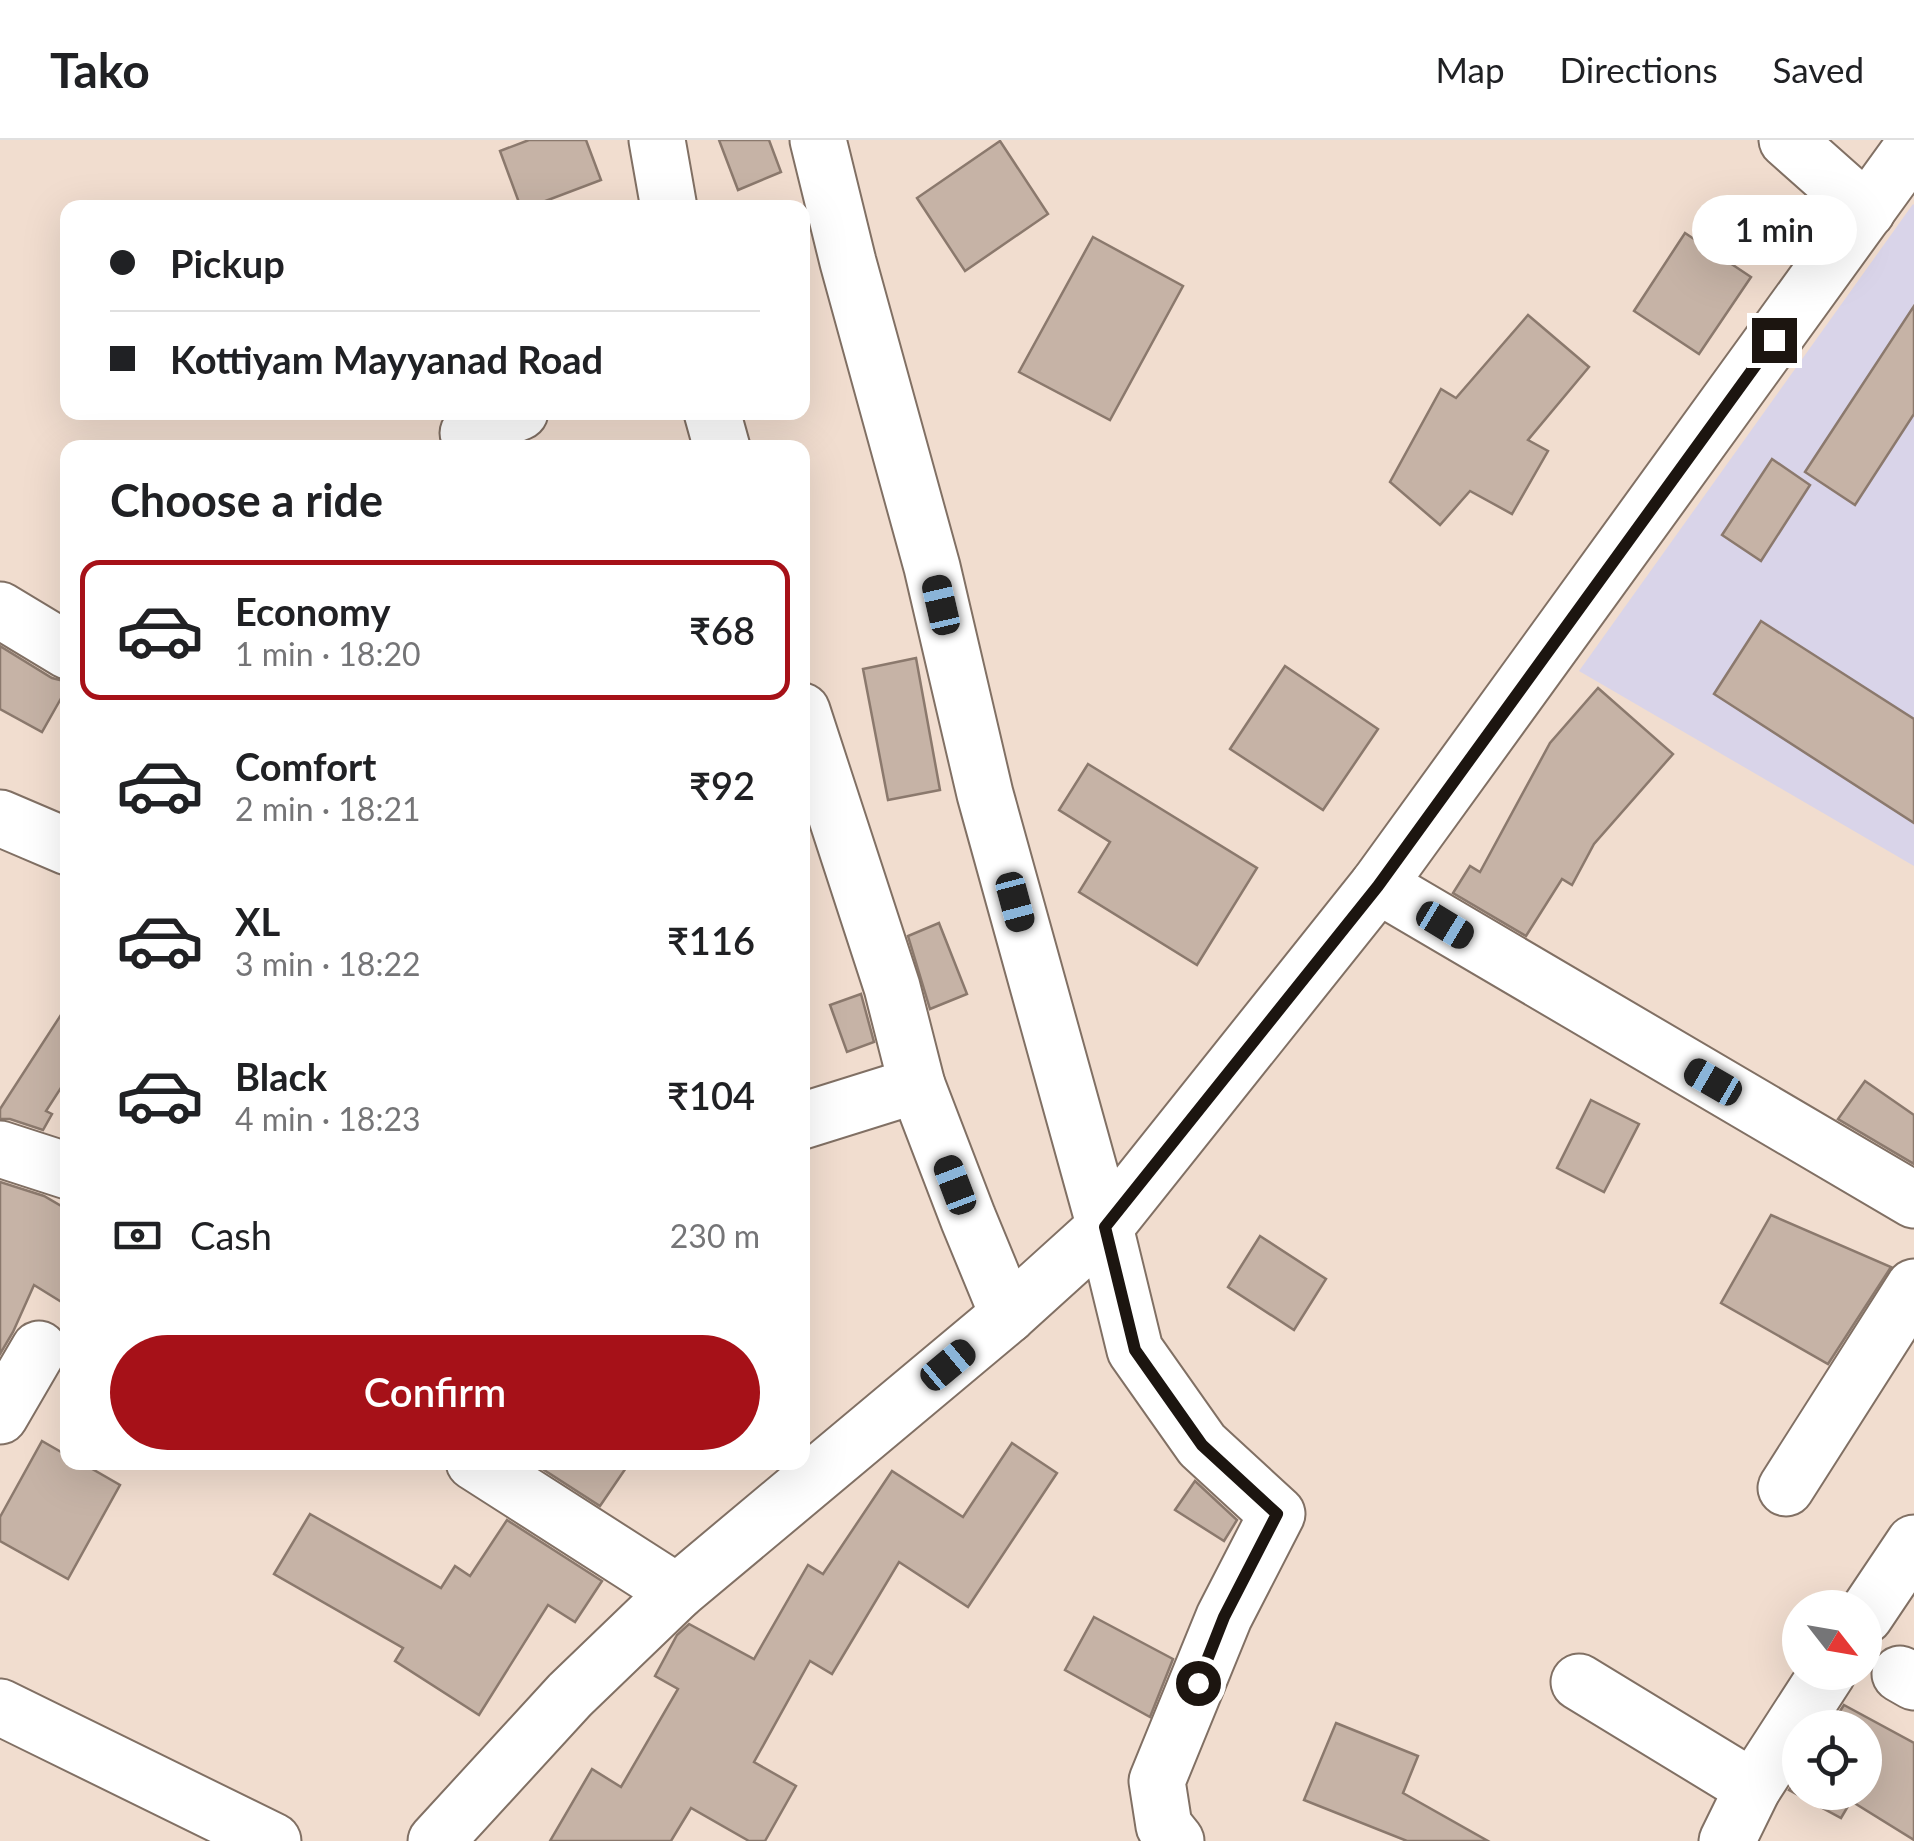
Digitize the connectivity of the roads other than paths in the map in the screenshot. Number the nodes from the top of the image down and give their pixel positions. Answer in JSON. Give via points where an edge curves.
{"nodes":[{"id":1,"x":657,"y":140,"type":"edge"},
{"id":2,"x":818,"y":140,"type":"edge"},
{"id":3,"x":1787,"y":140,"type":"edge"},
{"id":4,"x":1914,"y":146,"type":"edge"},
{"id":5,"x":668,"y":200,"type":"edge"},
{"id":6,"x":1866,"y":211,"type":"junction"},
{"id":7,"x":500,"y":420,"type":"edge"},
{"id":8,"x":468,"y":433,"type":"dead end"},
{"id":9,"x":0,"y":610,"type":"edge"},
{"id":10,"x":60,"y":645,"type":"edge"},
{"id":11,"x":810,"y":736,"type":"edge"},
{"id":12,"x":0,"y":818,"type":"edge"},
{"id":13,"x":60,"y":844,"type":"edge"},
{"id":14,"x":1378,"y":886,"type":"junction"},
{"id":15,"x":917,"y":1085,"type":"junction"},
{"id":16,"x":810,"y":1118,"type":"edge"},
{"id":17,"x":0,"y":1149,"type":"edge"},
{"id":18,"x":60,"y":1159,"type":"edge"},
{"id":19,"x":1914,"y":1200,"type":"edge"},
{"id":20,"x":1105,"y":1227,"type":"junction"},
{"id":21,"x":1914,"y":1288,"type":"edge"},
{"id":22,"x":1008,"y":1315,"type":"junction"},
{"id":23,"x":35,"y":1347,"type":"edge"},
{"id":24,"x":0,"y":1416,"type":"edge"},
{"id":25,"x":486,"y":1470,"type":"edge"},
{"id":26,"x":1786,"y":1488,"type":"dead end"},
{"id":27,"x":1914,"y":1544,"type":"edge"},
{"id":28,"x":1882,"y":1591,"type":"edge"},
{"id":29,"x":677,"y":1592,"type":"junction"},
{"id":30,"x":1578,"y":1682,"type":"dead end"},
{"id":31,"x":1816,"y":1690,"type":"edge"},
{"id":32,"x":0,"y":1707,"type":"edge"},
{"id":33,"x":1753,"y":1788,"type":"junction"},
{"id":34,"x":272,"y":1841,"type":"edge"},
{"id":35,"x":436,"y":1841,"type":"edge"},
{"id":36,"x":1176,"y":1841,"type":"edge"},
{"id":37,"x":1727,"y":1841,"type":"edge"}],
"edges":[{"from":1,"to":5,"type":"street"},
{"from":2,"to":20,"type":"street","via":[[985,794]]},
{"from":3,"to":6,"type":"street"},
{"from":4,"to":6,"type":"street"},
{"from":6,"to":14,"type":"street"},
{"from":7,"to":8,"type":"street"},
{"from":9,"to":10,"type":"street"},
{"from":11,"to":15,"type":"street"},
{"from":12,"to":13,"type":"street"},
{"from":14,"to":19,"type":"street"},
{"from":14,"to":20,"type":"street"},
{"from":15,"to":16,"type":"street"},
{"from":15,"to":22,"type":"street"},
{"from":17,"to":18,"type":"street"},
{"from":20,"to":22,"type":"street"},
{"from":20,"to":36,"type":"street","via":[[1135,1350],[1202,1445],[1277,1514],[1224,1617],[1158,1781],[1164,1826]]},
{"from":21,"to":26,"type":"street"},
{"from":22,"to":29,"type":"street"},
{"from":23,"to":24,"type":"street"},
{"from":25,"to":29,"type":"street"},
{"from":27,"to":28,"type":"street"},
{"from":29,"to":35,"type":"street","via":[[570,1695]]},
{"from":30,"to":33,"type":"street"},
{"from":31,"to":33,"type":"street"},
{"from":32,"to":34,"type":"street"},
{"from":33,"to":37,"type":"street"}]}
